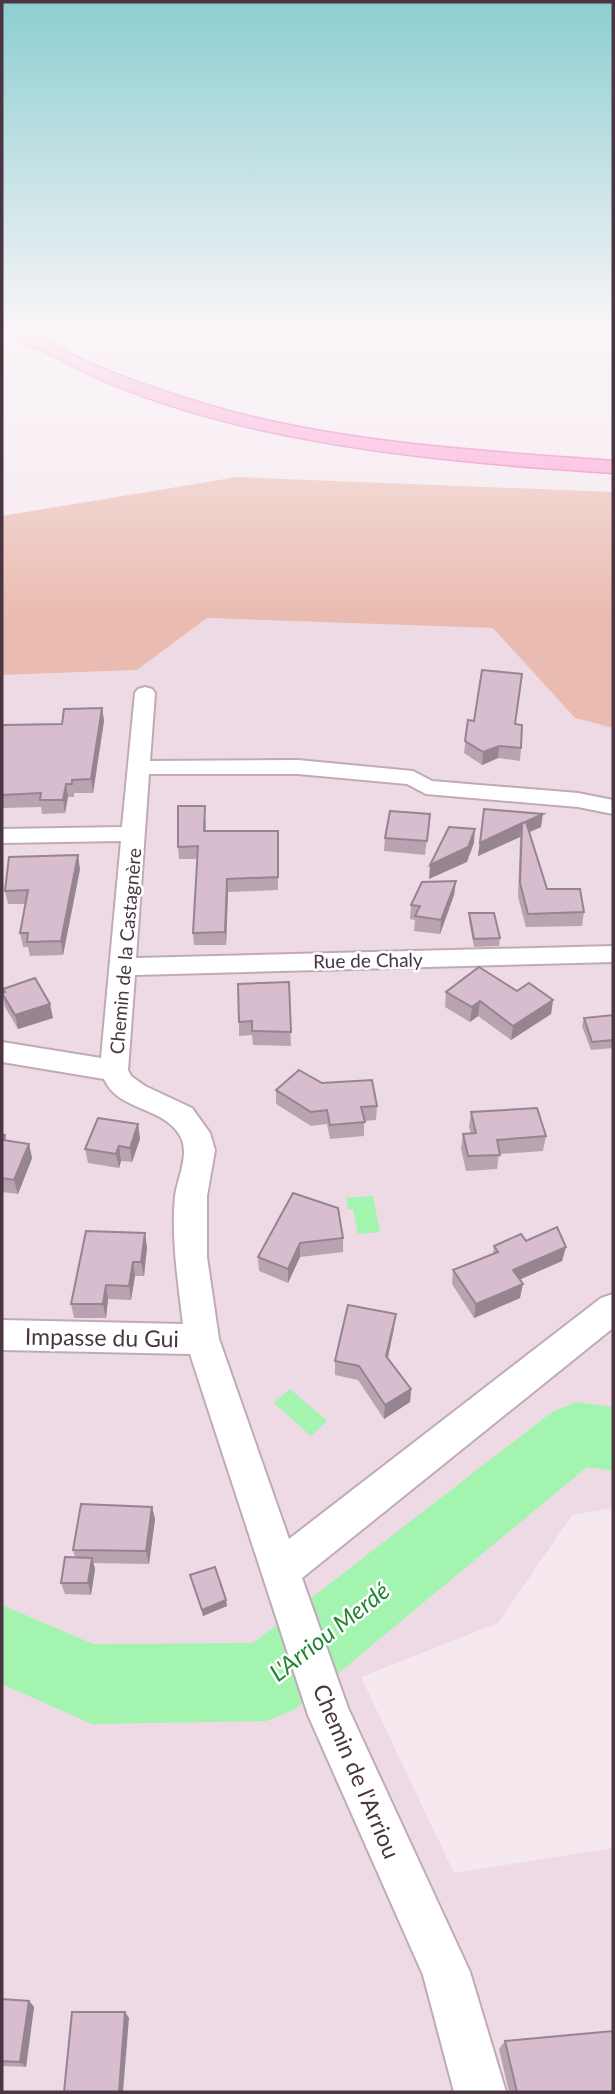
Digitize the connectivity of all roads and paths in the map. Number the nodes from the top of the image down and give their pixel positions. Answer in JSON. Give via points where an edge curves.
{"nodes":[{"id":1,"x":272,"y":425,"type":"edge"},
{"id":2,"x":613,"y":465,"type":"edge"},
{"id":3,"x":145,"y":693,"type":"dead end"},
{"id":4,"x":139,"y":768,"type":"junction"},
{"id":5,"x":613,"y":807,"type":"edge"},
{"id":6,"x":135,"y":834,"type":"junction"},
{"id":7,"x":2,"y":836,"type":"edge"},
{"id":8,"x":613,"y":954,"type":"edge"},
{"id":9,"x":122,"y":967,"type":"junction"},
{"id":10,"x":2,"y":1052,"type":"edge"},
{"id":11,"x":114,"y":1070,"type":"junction"},
{"id":12,"x":613,"y":1308,"type":"edge"},
{"id":13,"x":2,"y":1335,"type":"edge"},
{"id":14,"x":202,"y":1339,"type":"junction"},
{"id":15,"x":284,"y":1579,"type":"junction"},
{"id":16,"x":480,"y":2092,"type":"edge"}],
"edges":[{"from":1,"to":2,"type":"main road","via":[[360,440],[547,462]]},
{"from":3,"to":4,"type":"street","name":"Chemin de la Castagnère"},
{"from":4,"to":5,"type":"street","via":[[298,767],[413,778],[426,787]]},
{"from":4,"to":6,"type":"street","name":"Chemin de la Castagnère"},
{"from":6,"to":7,"type":"street"},
{"from":6,"to":9,"type":"street","name":"Chemin de la Castagnère"},
{"from":8,"to":9,"type":"street","name":"Rue de Chaly"},
{"from":9,"to":11,"type":"street","name":"Chemin de la Castagnère"},
{"from":10,"to":11,"type":"street"},
{"from":11,"to":14,"type":"street","name":"Chemin de la Castagnère","via":[[120,1083],[182,1116],[195,1133],[200,1150],[191,1196],[191,1257]]},
{"from":12,"to":15,"type":"street"},
{"from":13,"to":14,"type":"street","name":"Impasse du Gui"},
{"from":14,"to":15,"type":"street","name":"Chemin de la Castagnère"},
{"from":15,"to":16,"type":"street","name":"Chemin de l'Arriou","via":[[329,1715],[446,1972]]}]}
